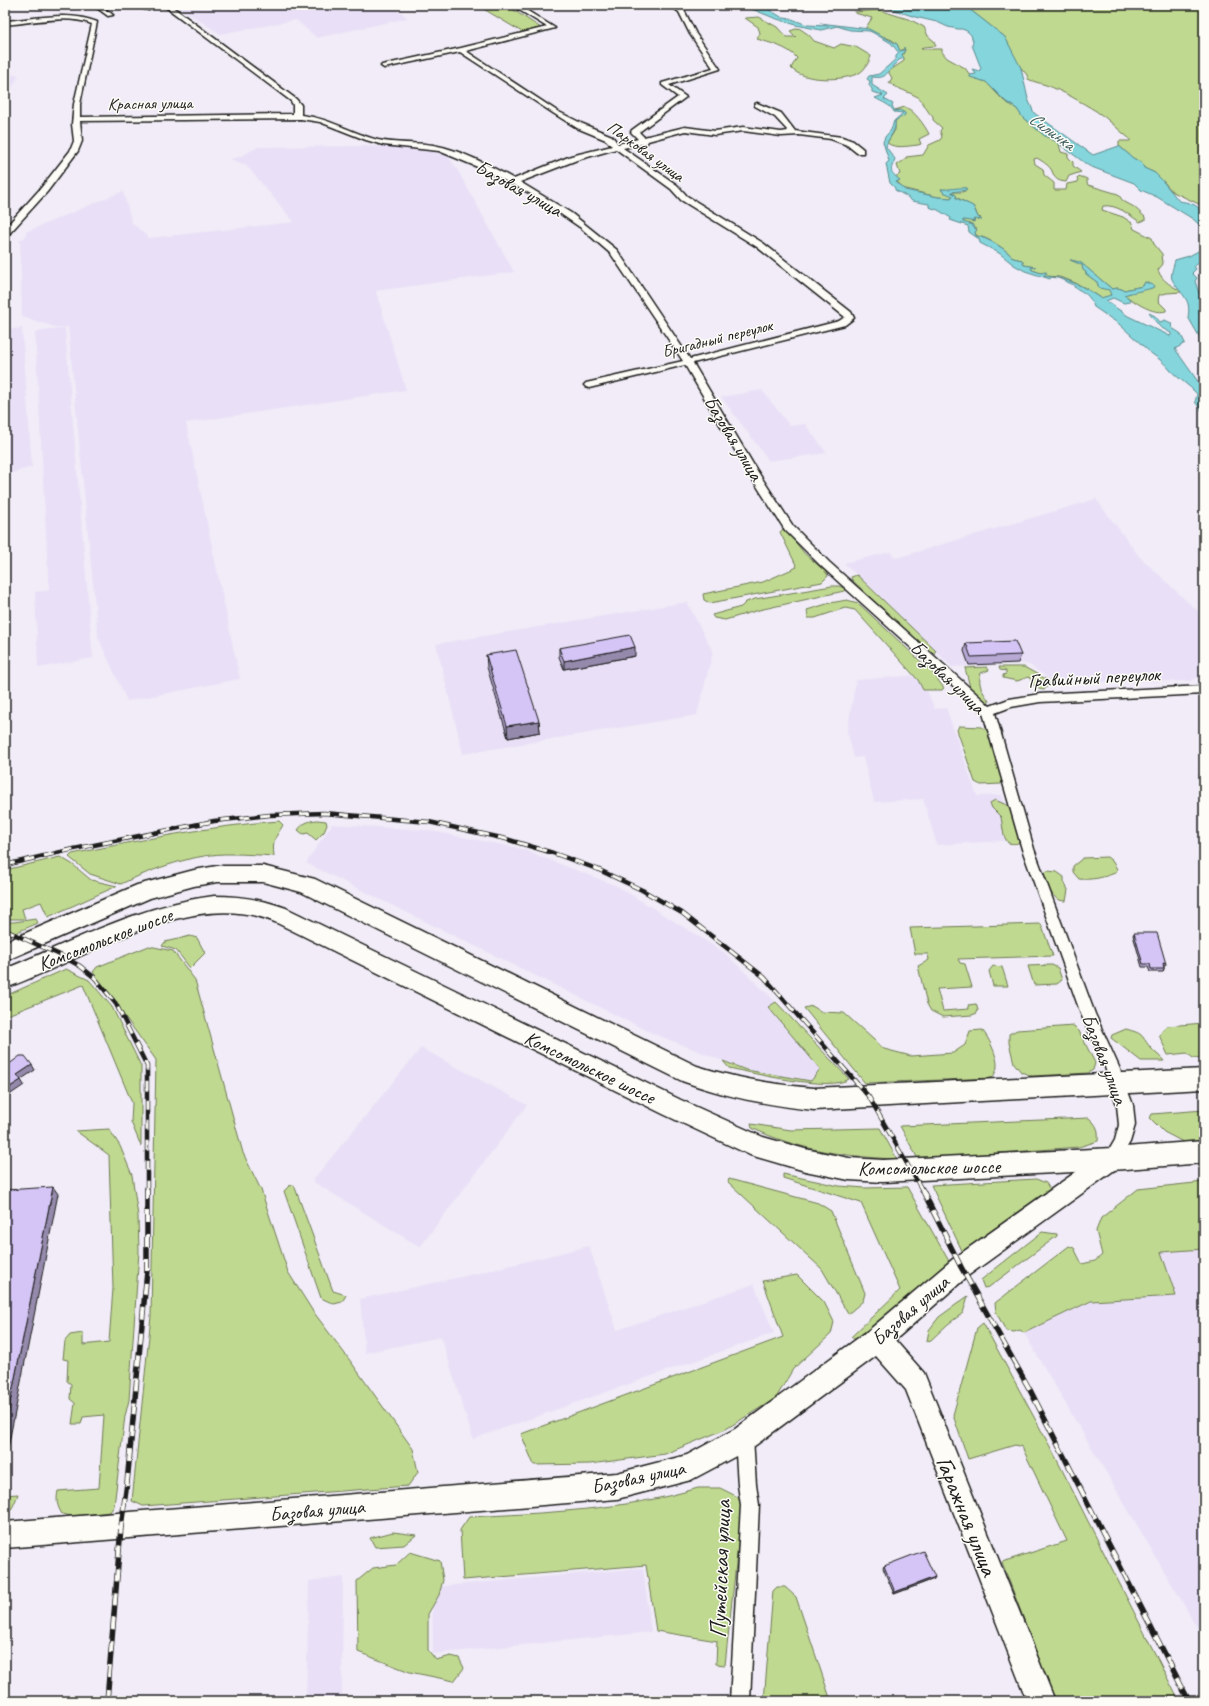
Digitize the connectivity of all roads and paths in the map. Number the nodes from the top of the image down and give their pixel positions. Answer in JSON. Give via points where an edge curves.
{"nodes":[{"id":1,"x":96,"y":5,"type":"edge"},
{"id":2,"x":166,"y":5,"type":"edge"},
{"id":3,"x":514,"y":5,"type":"edge"},
{"id":4,"x":673,"y":5,"type":"edge"},
{"id":5,"x":110,"y":15,"type":"dead end"},
{"id":6,"x":5,"y":23,"type":"edge"},
{"id":7,"x":461,"y":50,"type":"junction"},
{"id":8,"x":384,"y":66,"type":"dead end"},
{"id":9,"x":757,"y":105,"type":"dead end"},
{"id":10,"x":297,"y":116,"type":"junction"},
{"id":11,"x":76,"y":119,"type":"junction"},
{"id":12,"x":793,"y":133,"type":"junction"},
{"id":13,"x":361,"y":137,"type":"joint"},
{"id":14,"x":644,"y":141,"type":"junction"},
{"id":15,"x":618,"y":147,"type":"junction"},
{"id":16,"x":860,"y":151,"type":"dead end"},
{"id":17,"x":515,"y":181,"type":"junction"},
{"id":18,"x":5,"y":233,"type":"edge"},
{"id":19,"x":850,"y":318,"type":"joint"},
{"id":20,"x":688,"y":362,"type":"junction"},
{"id":21,"x":589,"y":385,"type":"dead end"},
{"id":22,"x":1204,"y":690,"type":"edge"},
{"id":23,"x":988,"y":711,"type":"junction"},
{"id":24,"x":5,"y":952,"type":"edge"},
{"id":25,"x":5,"y":979,"type":"edge"},
{"id":26,"x":1204,"y":1079,"type":"edge"},
{"id":27,"x":1119,"y":1084,"type":"junction"},
{"id":28,"x":1204,"y":1152,"type":"edge"},
{"id":29,"x":1112,"y":1159,"type":"junction"},
{"id":30,"x":878,"y":1339,"type":"junction"},
{"id":31,"x":744,"y":1438,"type":"junction"},
{"id":32,"x":5,"y":1535,"type":"edge"},
{"id":33,"x":740,"y":1701,"type":"edge"},
{"id":34,"x":1041,"y":1701,"type":"edge"}],
"edges":[{"from":1,"to":5,"type":"street"},
{"from":2,"to":10,"type":"street","via":[[294,100],[297,105]]},
{"from":3,"to":7,"type":"street","via":[[552,28]]},
{"from":4,"to":14,"type":"street","via":[[682,11],[693,34],[717,69],[664,84],[683,97],[636,132]]},
{"from":6,"to":11,"type":"street","via":[[69,18],[82,18],[95,23]]},
{"from":7,"to":8,"type":"street"},
{"from":7,"to":15,"type":"street","name":"Парковая улица","via":[[554,112],[608,138]]},
{"from":9,"to":12,"type":"street","via":[[778,115]]},
{"from":10,"to":11,"type":"street","name":"Красная улица"},
{"from":10,"to":13,"type":"street","name":"Красная улица","via":[[327,122]]},
{"from":11,"to":18,"type":"street","via":[[78,141],[74,151],[44,190]]},
{"from":12,"to":14,"type":"street","via":[[744,129],[710,133],[685,129]]},
{"from":12,"to":16,"type":"street","via":[[846,141]]},
{"from":13,"to":17,"type":"street","name":"Базовая улица","via":[[442,149]]},
{"from":14,"to":15,"type":"street"},
{"from":15,"to":17,"type":"street","via":[[560,162]]},
{"from":15,"to":19,"type":"street","name":"Парковая улица","via":[[674,187],[684,198],[769,251]]},
{"from":17,"to":20,"type":"street","name":"Базовая улица","via":[[556,206],[614,252]]},
{"from":19,"to":20,"type":"street","name":"Бригадный переулок","via":[[842,323]]},
{"from":20,"to":21,"type":"street","name":"Бригадный переулок"},
{"from":20,"to":23,"type":"street","name":"Базовая улица","via":[[789,528],[825,564]]},
{"from":22,"to":23,"type":"street","name":"Гравийный переулок","via":[[1040,698],[1009,703]]},
{"from":23,"to":27,"type":"street","name":"Базовая улица","via":[[1028,850],[1088,1014]]},
{"from":24,"to":27,"type":"main road","name":"Комсомольское шоссе","via":[[145,891],[217,874],[263,874],[307,885],[690,1074],[721,1085],[774,1096],[814,1099]]},
{"from":25,"to":29,"type":"main road","name":"Комсомольское шоссе","via":[[154,917],[210,905],[260,908],[309,929],[759,1147],[849,1169],[883,1171]]},
{"from":26,"to":27,"type":"main road","name":"Комсомольское шоссе"},
{"from":27,"to":29,"type":"street","name":"Базовая улица","via":[[1127,1125],[1122,1142]]},
{"from":28,"to":29,"type":"main road","name":"Комсомольское шоссе"},
{"from":29,"to":30,"type":"street","name":"Базовая улица","via":[[961,1267]]},
{"from":30,"to":31,"type":"street","name":"Базовая улица"},
{"from":30,"to":34,"type":"street","name":"Гаражная улица","via":[[915,1382]]},
{"from":31,"to":32,"type":"street","name":"Базовая улица","via":[[691,1468],[617,1486]]},
{"from":31,"to":33,"type":"street","name":"Путейская улица","via":[[750,1505]]}]}
